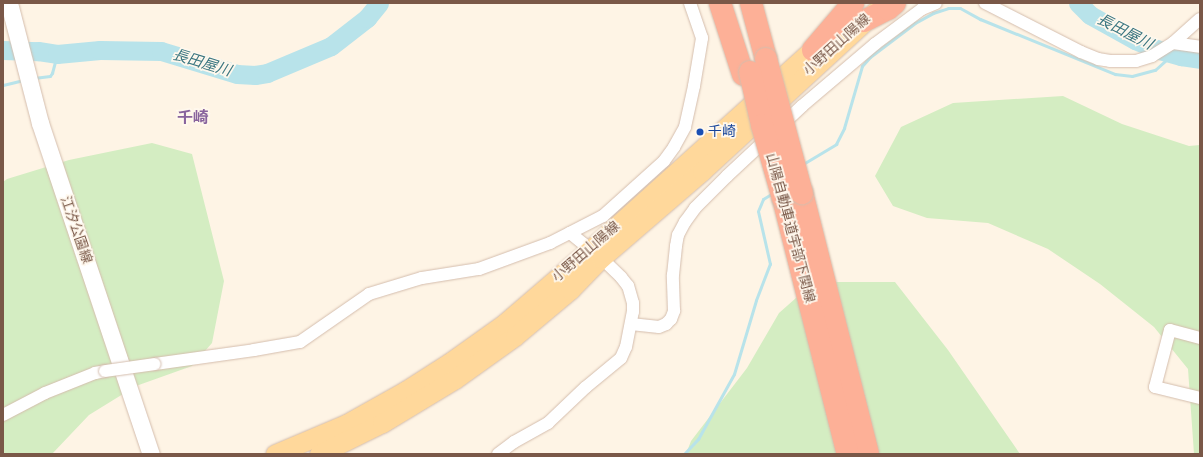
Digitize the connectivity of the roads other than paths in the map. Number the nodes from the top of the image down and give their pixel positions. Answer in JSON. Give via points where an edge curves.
{"nodes":[{"id":1,"x":690,"y":3,"type":"edge"},
{"id":2,"x":720,"y":3,"type":"edge"},
{"id":3,"x":730,"y":3,"type":"edge"},
{"id":4,"x":751,"y":3,"type":"edge"},
{"id":5,"x":884,"y":3,"type":"edge"},
{"id":6,"x":895,"y":3,"type":"edge"},
{"id":7,"x":936,"y":3,"type":"edge"},
{"id":8,"x":986,"y":3,"type":"edge"},
{"id":9,"x":9,"y":5,"type":"edge"},
{"id":10,"x":860,"y":9,"type":"edge"},
{"id":11,"x":1200,"y":19,"type":"edge"},
{"id":12,"x":1173,"y":43,"type":"junction"},
{"id":13,"x":1200,"y":47,"type":"edge"},
{"id":14,"x":812,"y":50,"type":"joint"},
{"id":15,"x":753,"y":68,"type":"junction"},
{"id":16,"x":793,"y":195,"type":"junction"},
{"id":17,"x":570,"y":233,"type":"junction"},
{"id":18,"x":596,"y":254,"type":"junction"},
{"id":19,"x":631,"y":324,"type":"junction"},
{"id":20,"x":1200,"y":338,"type":"edge"},
{"id":21,"x":1200,"y":398,"type":"edge"},
{"id":22,"x":3,"y":414,"type":"edge"},
{"id":23,"x":151,"y":454,"type":"edge"},
{"id":24,"x":275,"y":454,"type":"edge"},
{"id":25,"x":319,"y":454,"type":"edge"},
{"id":26,"x":498,"y":454,"type":"edge"},
{"id":27,"x":848,"y":454,"type":"edge"},
{"id":28,"x":868,"y":454,"type":"edge"}],
"edges":[{"from":1,"to":17,"type":"street","via":[[702,38],[685,128],[664,161],[603,216]]},
{"from":2,"to":15,"type":"highway"},
{"from":3,"to":15,"type":"highway","name":"山陽自動車道宇部下関線"},
{"from":4,"to":15,"type":"highway","name":"山陽自動車道宇部下関線"},
{"from":5,"to":10,"type":"main road","name":"小野田山陽線"},
{"from":6,"to":10,"type":"highway","via":[[888,9]]},
{"from":7,"to":19,"type":"street","via":[[922,9],[875,44],[802,106],[695,208],[678,235],[673,275],[674,311],[671,319],[659,327]]},
{"from":8,"to":12,"type":"street","via":[[1098,60],[1136,61],[1152,56]]},
{"from":9,"to":23,"type":"main road","name":"江汐公園線","via":[[31,92]]},
{"from":10,"to":14,"type":"highway"},
{"from":10,"to":18,"type":"main road","name":"小野田山陽線","via":[[702,171]]},
{"from":11,"to":12,"type":"street"},
{"from":12,"to":13,"type":"street"},
{"from":14,"to":18,"type":"main road","name":"小野田山陽線","via":[[664,182]]},
{"from":15,"to":16,"type":"highway","name":"山陽自動車道宇部下関線","bridge":true},
{"from":15,"to":16,"type":"highway","name":"山陽自動車道宇部下関線","bridge":true,"via":[[762,125]]},
{"from":16,"to":27,"type":"highway","name":"山陽自動車道宇部下関線"},
{"from":16,"to":28,"type":"highway","name":"山陽自動車道宇部下関線"},
{"from":17,"to":18,"type":"street"},
{"from":17,"to":22,"type":"street","bridge":true,"via":[[480,269],[422,278],[369,294],[300,342],[95,373],[45,393]]},
{"from":18,"to":19,"type":"street","via":[[628,286],[633,303]]},
{"from":18,"to":24,"type":"main road","name":"小野田山陽線","via":[[449,363],[346,424]]},
{"from":18,"to":25,"type":"main road","name":"小野田山陽線","via":[[564,295],[515,336],[455,379],[382,423]]},
{"from":19,"to":26,"type":"street","via":[[621,358],[548,423]]},
{"from":20,"to":21,"type":"street","via":[[1170,330],[1155,387]]}]}
